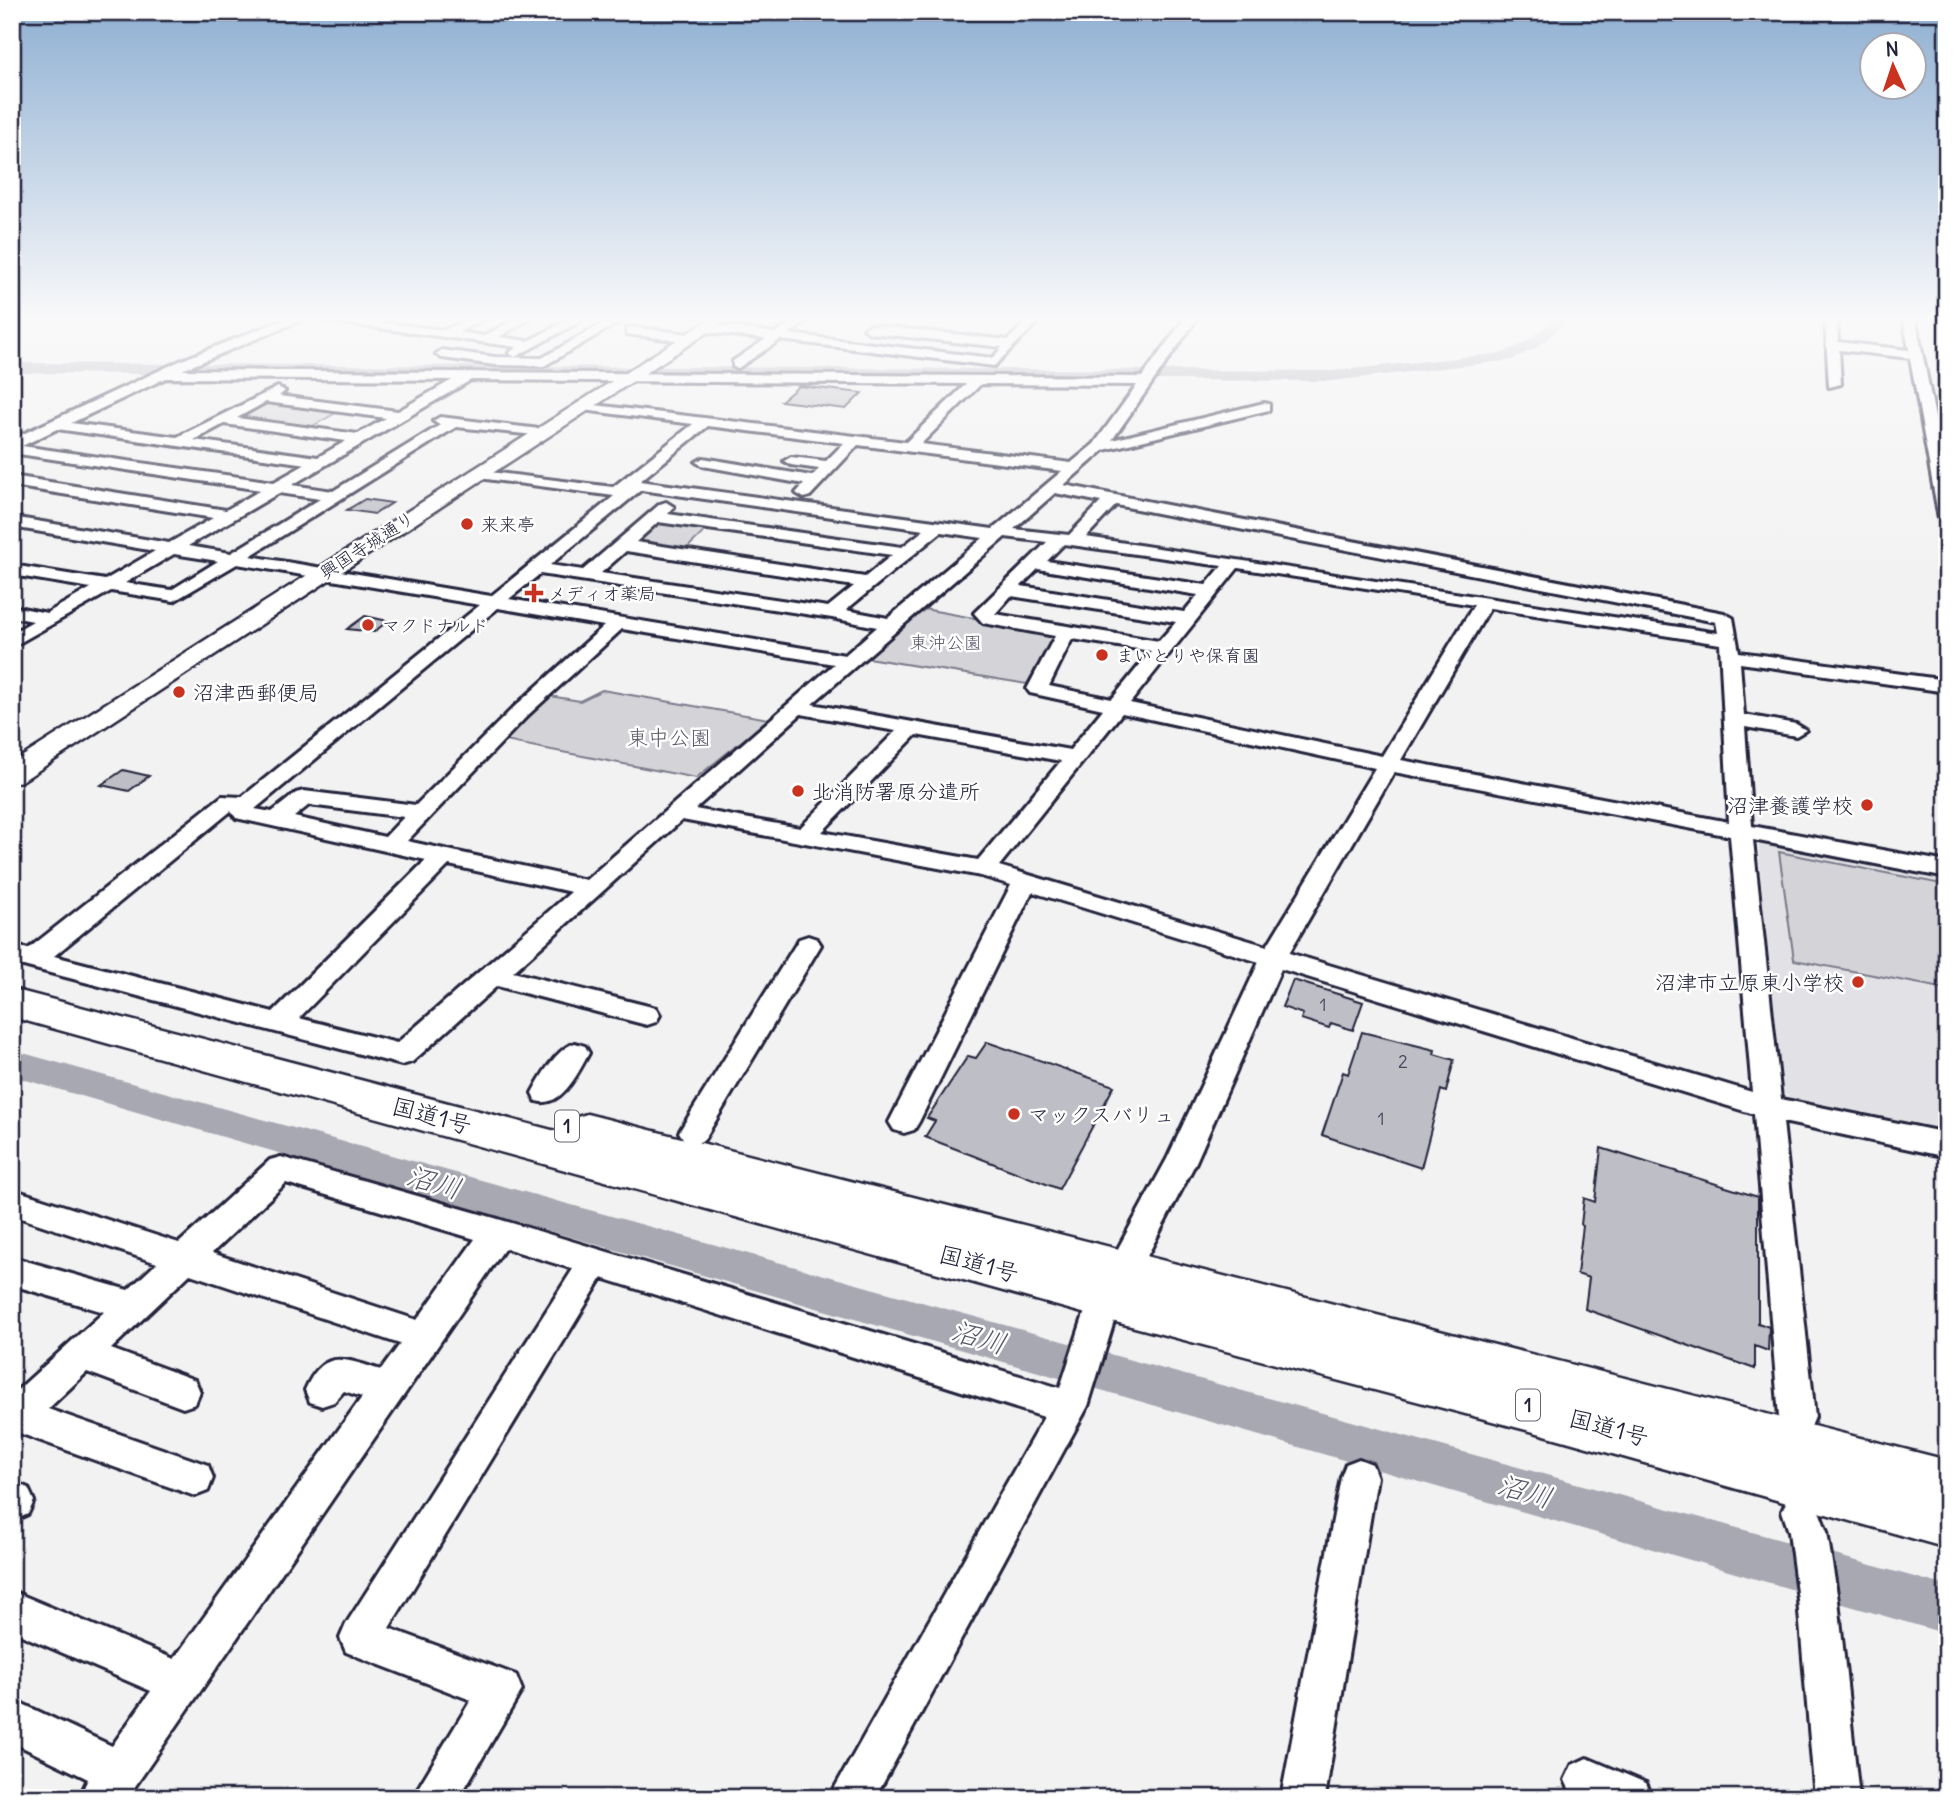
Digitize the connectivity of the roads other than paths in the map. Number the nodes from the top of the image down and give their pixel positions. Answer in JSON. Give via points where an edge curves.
{"nodes":[{"id":1,"x":107,"y":401,"type":"edge"},
{"id":2,"x":257,"y":401,"type":"edge"},
{"id":3,"x":290,"y":401,"type":"edge"},
{"id":4,"x":426,"y":401,"type":"edge"},
{"id":5,"x":590,"y":401,"type":"edge"},
{"id":6,"x":956,"y":401,"type":"edge"},
{"id":7,"x":1133,"y":401,"type":"edge"},
{"id":8,"x":1930,"y":401,"type":"edge"},
{"id":9,"x":583,"y":406,"type":"junction"},
{"id":10,"x":1264,"y":407,"type":"dead end"},
{"id":11,"x":401,"y":416,"type":"junction"},
{"id":12,"x":224,"y":419,"type":"junction"},
{"id":13,"x":455,"y":422,"type":"junction"},
{"id":14,"x":704,"y":422,"type":"junction"},
{"id":15,"x":57,"y":425,"type":"junction"},
{"id":16,"x":540,"y":433,"type":"junction"},
{"id":17,"x":361,"y":439,"type":"junction"},
{"id":18,"x":855,"y":440,"type":"junction"},
{"id":19,"x":179,"y":442,"type":"junction"},
{"id":20,"x":12,"y":447,"type":"edge"},
{"id":21,"x":910,"y":447,"type":"junction"},
{"id":22,"x":1100,"y":447,"type":"junction"},
{"id":23,"x":791,"y":461,"type":"dead end"},
{"id":24,"x":322,"y":462,"type":"junction"},
{"id":25,"x":703,"y":462,"type":"dead end"},
{"id":26,"x":830,"y":466,"type":"junction"},
{"id":27,"x":1075,"y":468,"type":"junction"},
{"id":28,"x":479,"y":473,"type":"junction"},
{"id":29,"x":12,"y":481,"type":"edge"},
{"id":30,"x":815,"y":481,"type":"junction"},
{"id":31,"x":279,"y":488,"type":"junction"},
{"id":32,"x":1054,"y":488,"type":"junction"},
{"id":33,"x":686,"y":492,"type":"junction"},
{"id":34,"x":335,"y":496,"type":"junction"},
{"id":35,"x":1114,"y":498,"type":"junction"},
{"id":36,"x":792,"y":506,"type":"junction"},
{"id":37,"x":231,"y":516,"type":"junction"},
{"id":38,"x":655,"y":517,"type":"junction"},
{"id":39,"x":1947,"y":519,"type":"edge"},
{"id":40,"x":12,"y":522,"type":"edge"},
{"id":41,"x":938,"y":526,"type":"junction"},
{"id":42,"x":999,"y":533,"type":"junction"},
{"id":43,"x":1296,"y":534,"type":"junction"},
{"id":44,"x":1066,"y":540,"type":"junction"},
{"id":45,"x":622,"y":545,"type":"junction"},
{"id":46,"x":173,"y":549,"type":"junction"},
{"id":47,"x":903,"y":552,"type":"junction"},
{"id":48,"x":234,"y":559,"type":"junction"},
{"id":49,"x":1233,"y":563,"type":"junction"},
{"id":50,"x":1036,"y":564,"type":"junction"},
{"id":51,"x":535,"y":568,"type":"junction"},
{"id":52,"x":1271,"y":568,"type":"junction"},
{"id":53,"x":12,"y":570,"type":"edge"},
{"id":54,"x":321,"y":574,"type":"junction"},
{"id":55,"x":1498,"y":574,"type":"junction"},
{"id":56,"x":587,"y":576,"type":"junction"},
{"id":57,"x":867,"y":583,"type":"junction"},
{"id":58,"x":110,"y":586,"type":"junction"},
{"id":59,"x":1009,"y":590,"type":"junction"},
{"id":60,"x":1209,"y":591,"type":"junction"},
{"id":61,"x":1453,"y":598,"type":"junction"},
{"id":62,"x":493,"y":602,"type":"junction"},
{"id":63,"x":1484,"y":603,"type":"junction"},
{"id":64,"x":12,"y":611,"type":"edge"},
{"id":65,"x":832,"y":613,"type":"junction"},
{"id":66,"x":1188,"y":618,"type":"junction"},
{"id":67,"x":51,"y":619,"type":"junction"},
{"id":68,"x":618,"y":623,"type":"junction"},
{"id":69,"x":893,"y":625,"type":"junction"},
{"id":70,"x":1066,"y":632,"type":"junction"},
{"id":71,"x":12,"y":641,"type":"edge"},
{"id":72,"x":1165,"y":648,"type":"junction"},
{"id":73,"x":1728,"y":648,"type":"junction"},
{"id":74,"x":849,"y":661,"type":"junction"},
{"id":75,"x":1947,"y":686,"type":"edge"},
{"id":76,"x":1118,"y":707,"type":"junction"},
{"id":77,"x":799,"y":708,"type":"junction"},
{"id":78,"x":1732,"y":719,"type":"junction"},
{"id":79,"x":910,"y":729,"type":"junction"},
{"id":80,"x":1796,"y":730,"type":"dead end"},
{"id":81,"x":1075,"y":757,"type":"junction"},
{"id":82,"x":1388,"y":764,"type":"junction"},
{"id":83,"x":12,"y":775,"type":"edge"},
{"id":84,"x":244,"y":804,"type":"junction"},
{"id":85,"x":422,"y":813,"type":"junction"},
{"id":86,"x":679,"y":813,"type":"junction"},
{"id":87,"x":276,"y":820,"type":"junction"},
{"id":88,"x":1741,"y":832,"type":"junction"},
{"id":89,"x":803,"y":837,"type":"junction"},
{"id":90,"x":390,"y":845,"type":"junction"},
{"id":91,"x":443,"y":857,"type":"junction"},
{"id":92,"x":984,"y":869,"type":"junction"},
{"id":93,"x":1947,"y":870,"type":"edge"},
{"id":94,"x":1024,"y":883,"type":"junction"},
{"id":95,"x":592,"y":889,"type":"junction"},
{"id":96,"x":808,"y":945,"type":"dead end"},
{"id":97,"x":1274,"y":956,"type":"junction"},
{"id":98,"x":19,"y":964,"type":"edge"},
{"id":99,"x":492,"y":976,"type":"junction"},
{"id":100,"x":12,"y":1003,"type":"edge"},
{"id":101,"x":647,"y":1015,"type":"dead end"},
{"id":102,"x":278,"y":1023,"type":"junction"},
{"id":103,"x":575,"y":1053,"type":"dead end"},
{"id":104,"x":546,"y":1093,"type":"dead end"},
{"id":105,"x":1766,"y":1107,"type":"junction"},
{"id":106,"x":904,"y":1122,"type":"dead end"},
{"id":107,"x":694,"y":1132,"type":"dead end"},
{"id":108,"x":1947,"y":1145,"type":"edge"},
{"id":109,"x":12,"y":1202,"type":"edge"},
{"id":110,"x":498,"y":1232,"type":"junction"},
{"id":111,"x":185,"y":1258,"type":"junction"},
{"id":112,"x":594,"y":1263,"type":"junction"},
{"id":113,"x":12,"y":1270,"type":"edge"},
{"id":114,"x":1107,"y":1302,"type":"junction"},
{"id":115,"x":133,"y":1306,"type":"junction"},
{"id":116,"x":424,"y":1337,"type":"junction"},
{"id":117,"x":82,"y":1354,"type":"junction"},
{"id":118,"x":388,"y":1389,"type":"junction"},
{"id":119,"x":322,"y":1390,"type":"dead end"},
{"id":120,"x":183,"y":1392,"type":"dead end"},
{"id":121,"x":1072,"y":1401,"type":"junction"},
{"id":122,"x":14,"y":1417,"type":"edge"},
{"id":123,"x":1797,"y":1418,"type":"dead end"},
{"id":124,"x":1359,"y":1477,"type":"dead end"},
{"id":125,"x":195,"y":1478,"type":"dead end"},
{"id":126,"x":1947,"y":1488,"type":"edge"},
{"id":127,"x":1947,"y":1520,"type":"edge"},
{"id":128,"x":1805,"y":1521,"type":"dead end"},
{"id":129,"x":12,"y":1611,"type":"edge"},
{"id":130,"x":181,"y":1683,"type":"junction"},
{"id":131,"x":12,"y":1720,"type":"edge"},
{"id":132,"x":1587,"y":1780,"type":"dead end"},
{"id":133,"x":110,"y":1785,"type":"edge"},
{"id":134,"x":434,"y":1798,"type":"edge"},
{"id":135,"x":851,"y":1798,"type":"edge"},
{"id":136,"x":1303,"y":1798,"type":"edge"},
{"id":137,"x":1631,"y":1798,"type":"edge"},
{"id":138,"x":1837,"y":1798,"type":"edge"}],
"edges":[{"from":1,"to":15,"type":"street"},
{"from":2,"to":12,"type":"street"},
{"from":3,"to":11,"type":"street"},
{"from":4,"to":11,"type":"street"},
{"from":5,"to":9,"type":"main road","name":"興国寺城通り"},
{"from":6,"to":21,"type":"street"},
{"from":7,"to":22,"type":"street"},
{"from":8,"to":39,"type":"street"},
{"from":9,"to":14,"type":"street"},
{"from":9,"to":16,"type":"main road","name":"興国寺城通り"},
{"from":10,"to":22,"type":"street"},
{"from":11,"to":13,"type":"street"},
{"from":11,"to":17,"type":"street"},
{"from":12,"to":17,"type":"street"},
{"from":12,"to":19,"type":"street"},
{"from":13,"to":16,"type":"street"},
{"from":13,"to":34,"type":"street"},
{"from":14,"to":18,"type":"street"},
{"from":14,"to":28,"type":"street","via":[[615,492]]},
{"from":15,"to":19,"type":"street"},
{"from":15,"to":20,"type":"street"},
{"from":16,"to":28,"type":"main road","name":"興国寺城通り"},
{"from":17,"to":24,"type":"street"},
{"from":18,"to":21,"type":"street"},
{"from":18,"to":26,"type":"street"},
{"from":19,"to":24,"type":"street"},
{"from":20,"to":31,"type":"street"},
{"from":21,"to":27,"type":"street"},
{"from":22,"to":27,"type":"street"},
{"from":23,"to":26,"type":"street"},
{"from":24,"to":31,"type":"street"},
{"from":25,"to":30,"type":"street"},
{"from":26,"to":30,"type":"street"},
{"from":27,"to":32,"type":"street"},
{"from":28,"to":54,"type":"main road","name":"興国寺城通り"},
{"from":29,"to":37,"type":"street"},
{"from":30,"to":36,"type":"street"},
{"from":31,"to":34,"type":"street"},
{"from":31,"to":37,"type":"street"},
{"from":32,"to":35,"type":"street"},
{"from":32,"to":42,"type":"street"},
{"from":33,"to":36,"type":"street"},
{"from":33,"to":38,"type":"street"},
{"from":33,"to":51,"type":"street","via":[[638,485]]},
{"from":34,"to":48,"type":"street"},
{"from":35,"to":43,"type":"street"},
{"from":35,"to":44,"type":"street"},
{"from":36,"to":41,"type":"street"},
{"from":37,"to":46,"type":"street"},
{"from":38,"to":45,"type":"street"},
{"from":38,"to":47,"type":"street"},
{"from":40,"to":46,"type":"street"},
{"from":41,"to":42,"type":"street"},
{"from":41,"to":47,"type":"street"},
{"from":42,"to":44,"type":"street"},
{"from":42,"to":69,"type":"street"},
{"from":43,"to":52,"type":"street"},
{"from":43,"to":55,"type":"street"},
{"from":44,"to":49,"type":"street"},
{"from":44,"to":50,"type":"street"},
{"from":45,"to":56,"type":"street"},
{"from":45,"to":57,"type":"street"},
{"from":46,"to":48,"type":"street"},
{"from":46,"to":58,"type":"street"},
{"from":47,"to":57,"type":"street"},
{"from":48,"to":54,"type":"street"},
{"from":48,"to":58,"type":"street","via":[[174,596]]},
{"from":49,"to":52,"type":"street"},
{"from":49,"to":60,"type":"street"},
{"from":50,"to":59,"type":"street"},
{"from":50,"to":60,"type":"street"},
{"from":51,"to":56,"type":"street"},
{"from":51,"to":62,"type":"street"},
{"from":52,"to":61,"type":"street"},
{"from":53,"to":58,"type":"street"},
{"from":54,"to":62,"type":"street"},
{"from":54,"to":83,"type":"main road","name":"興国寺城通り"},
{"from":55,"to":61,"type":"street"},
{"from":55,"to":73,"type":"street","via":[[1724,618]]},
{"from":56,"to":65,"type":"street"},
{"from":57,"to":65,"type":"street"},
{"from":58,"to":67,"type":"street"},
{"from":59,"to":66,"type":"street"},
{"from":59,"to":70,"type":"street","via":[[983,613],[989,619]]},
{"from":60,"to":66,"type":"street"},
{"from":61,"to":63,"type":"street"},
{"from":62,"to":68,"type":"street"},
{"from":62,"to":84,"type":"street"},
{"from":63,"to":73,"type":"street"},
{"from":63,"to":82,"type":"street"},
{"from":64,"to":67,"type":"street"},
{"from":65,"to":69,"type":"street"},
{"from":66,"to":72,"type":"street"},
{"from":67,"to":71,"type":"street"},
{"from":68,"to":74,"type":"street"},
{"from":68,"to":85,"type":"street","via":[[520,712]]},
{"from":69,"to":74,"type":"street"},
{"from":70,"to":72,"type":"street"},
{"from":70,"to":76,"type":"street","via":[[1037,689]]},
{"from":72,"to":76,"type":"street"},
{"from":73,"to":75,"type":"street"},
{"from":73,"to":78,"type":"street"},
{"from":74,"to":77,"type":"street"},
{"from":76,"to":81,"type":"street"},
{"from":76,"to":82,"type":"street"},
{"from":77,"to":79,"type":"street"},
{"from":77,"to":86,"type":"street"},
{"from":78,"to":80,"type":"street"},
{"from":78,"to":88,"type":"street"},
{"from":79,"to":81,"type":"street"},
{"from":79,"to":89,"type":"street"},
{"from":81,"to":92,"type":"street"},
{"from":82,"to":88,"type":"street"},
{"from":82,"to":97,"type":"street"},
{"from":84,"to":87,"type":"street","via":[[244,813]]},
{"from":84,"to":98,"type":"street","via":[[230,802]]},
{"from":85,"to":87,"type":"street","via":[[304,799]]},
{"from":85,"to":90,"type":"street"},
{"from":86,"to":89,"type":"street"},
{"from":86,"to":95,"type":"street"},
{"from":87,"to":90,"type":"street"},
{"from":88,"to":93,"type":"street"},
{"from":88,"to":105,"type":"street"},
{"from":89,"to":92,"type":"street"},
{"from":90,"to":91,"type":"street"},
{"from":91,"to":95,"type":"street"},
{"from":91,"to":102,"type":"street"},
{"from":92,"to":94,"type":"street"},
{"from":94,"to":97,"type":"street"},
{"from":94,"to":106,"type":"street"},
{"from":95,"to":99,"type":"street"},
{"from":96,"to":107,"type":"street"},
{"from":97,"to":105,"type":"street"},
{"from":97,"to":114,"type":"street","via":[[1181,1162]]},
{"from":98,"to":102,"type":"street"},
{"from":98,"to":114,"type":"highway","name":"国道1号","number":"1"},
{"from":99,"to":101,"type":"street"},
{"from":99,"to":102,"type":"street","via":[[402,1055]]},
{"from":100,"to":114,"type":"highway","name":"国道1号","number":"1"},
{"from":103,"to":104,"type":"street"},
{"from":105,"to":108,"type":"street"},
{"from":105,"to":123,"type":"street"},
{"from":109,"to":111,"type":"street"},
{"from":110,"to":111,"type":"street","via":[[281,1169]]},
{"from":110,"to":112,"type":"street"},
{"from":110,"to":116,"type":"street"},
{"from":111,"to":115,"type":"street"},
{"from":111,"to":116,"type":"street"},
{"from":112,"to":121,"type":"street"},
{"from":112,"to":134,"type":"street","via":[[360,1638],[501,1690]]},
{"from":113,"to":115,"type":"street"},
{"from":114,"to":121,"type":"street"},
{"from":114,"to":126,"type":"highway","name":"国道1号","number":"1"},
{"from":114,"to":127,"type":"highway","name":"国道1号","number":"1","via":[[1534,1407]]},
{"from":115,"to":117,"type":"street"},
{"from":116,"to":118,"type":"street"},
{"from":117,"to":120,"type":"street"},
{"from":117,"to":122,"type":"street"},
{"from":118,"to":119,"type":"street","via":[[338,1373]]},
{"from":118,"to":130,"type":"street"},
{"from":121,"to":135,"type":"street"},
{"from":122,"to":125,"type":"street"},
{"from":124,"to":136,"type":"street"},
{"from":128,"to":138,"type":"street","via":[[1818,1600]]},
{"from":129,"to":130,"type":"street"},
{"from":130,"to":133,"type":"street"},
{"from":131,"to":133,"type":"street"},
{"from":132,"to":137,"type":"street"}]}
